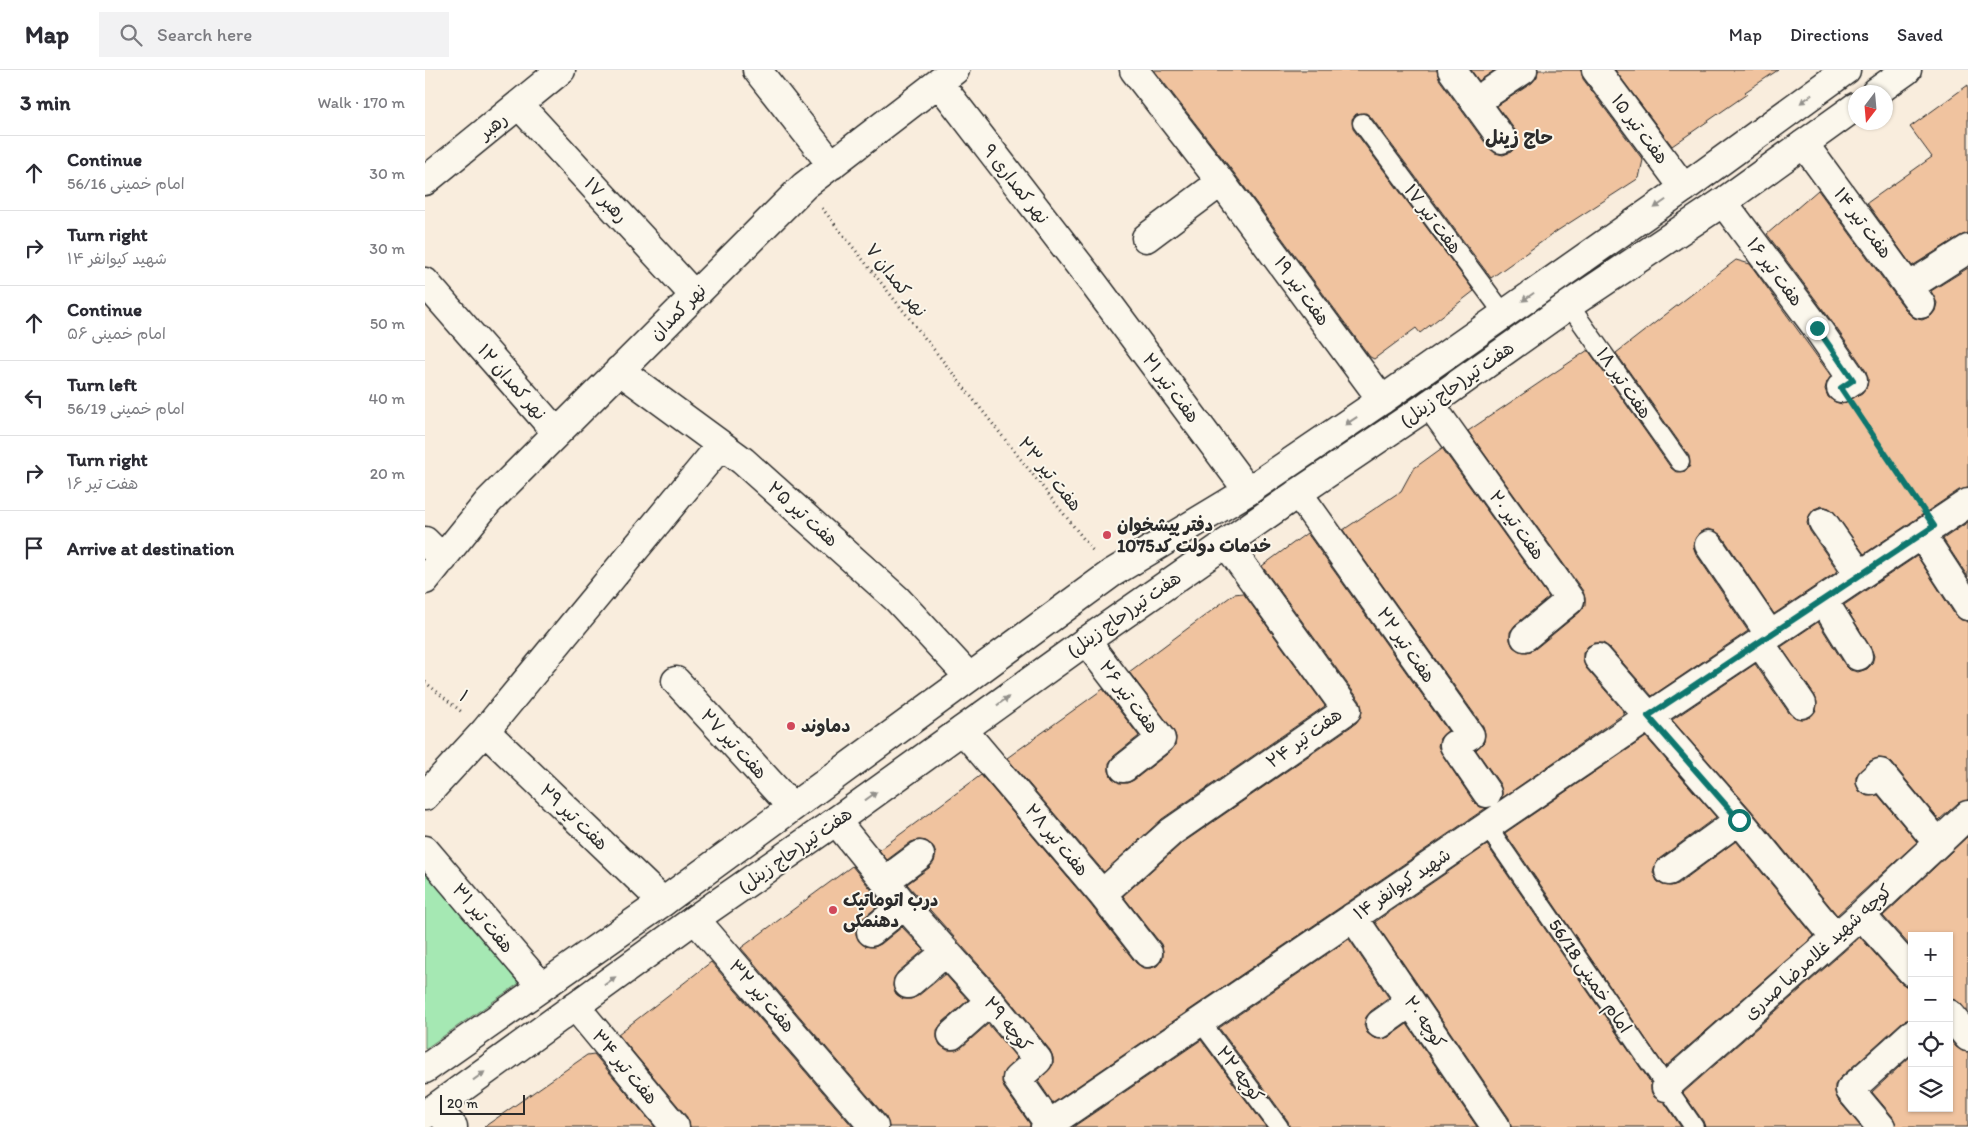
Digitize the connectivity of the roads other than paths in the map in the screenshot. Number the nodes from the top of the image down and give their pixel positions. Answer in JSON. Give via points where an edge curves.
{"nodes":[{"id":1,"x":561,"y":70,"type":"edge"},
{"id":2,"x":757,"y":70,"type":"edge"},
{"id":3,"x":1134,"y":70,"type":"edge"},
{"id":4,"x":1452,"y":70,"type":"edge"},
{"id":5,"x":1523,"y":70,"type":"edge"},
{"id":6,"x":1846,"y":70,"type":"edge"},
{"id":7,"x":1907,"y":70,"type":"edge"},
{"id":8,"x":1608,"y":74,"type":"edge"},
{"id":9,"x":947,"y":76,"type":"edge"},
{"id":10,"x":1885,"y":85,"type":"edge"},
{"id":11,"x":1475,"y":102,"type":"junction"},
{"id":12,"x":519,"y":105,"type":"junction"},
{"id":13,"x":1848,"y":112,"type":"edge"},
{"id":14,"x":1362,"y":123,"type":"dead end"},
{"id":15,"x":1501,"y":139,"type":"dead end"},
{"id":16,"x":1804,"y":144,"type":"junction"},
{"id":17,"x":832,"y":165,"type":"junction"},
{"id":18,"x":425,"y":181,"type":"edge"},
{"id":19,"x":1221,"y":182,"type":"junction"},
{"id":20,"x":1684,"y":188,"type":"junction"},
{"id":21,"x":1723,"y":202,"type":"junction"},
{"id":22,"x":1146,"y":238,"type":"dead end"},
{"id":23,"x":1968,"y":249,"type":"edge"},
{"id":24,"x":425,"y":282,"type":"edge"},
{"id":25,"x":1094,"y":284,"type":"joint"},
{"id":26,"x":694,"y":295,"type":"junction"},
{"id":27,"x":1569,"y":305,"type":"junction"},
{"id":28,"x":1504,"y":314,"type":"junction"},
{"id":29,"x":619,"y":370,"type":"junction"},
{"id":30,"x":1841,"y":388,"type":"road end"},
{"id":31,"x":1382,"y":400,"type":"junction"},
{"id":32,"x":1430,"y":404,"type":"junction"},
{"id":33,"x":557,"y":433,"type":"junction"},
{"id":34,"x":721,"y":444,"type":"junction"},
{"id":35,"x":1680,"y":462,"type":"dead end"},
{"id":36,"x":1248,"y":491,"type":"junction"},
{"id":37,"x":1298,"y":493,"type":"junction"},
{"id":38,"x":1968,"y":503,"type":"edge"},
{"id":39,"x":1823,"y":522,"type":"dead end"},
{"id":40,"x":1927,"y":530,"type":"junction"},
{"id":41,"x":1225,"y":543,"type":"junction"},
{"id":42,"x":1709,"y":545,"type":"dead end"},
{"id":43,"x":434,"y":550,"type":"edge"},
{"id":44,"x":1860,"y":575,"type":"junction"},
{"id":45,"x":425,"y":580,"type":"edge"},
{"id":46,"x":1823,"y":600,"type":"junction"},
{"id":47,"x":1968,"y":606,"type":"edge"},
{"id":48,"x":1525,"y":636,"type":"dead end"},
{"id":49,"x":1765,"y":639,"type":"junction"},
{"id":50,"x":1087,"y":641,"type":"junction"},
{"id":51,"x":1857,"y":656,"type":"dead end"},
{"id":52,"x":1598,"y":658,"type":"dead end"},
{"id":53,"x":969,"y":676,"type":"junction"},
{"id":54,"x":676,"y":681,"type":"dead end"},
{"id":55,"x":1802,"y":704,"type":"dead end"},
{"id":56,"x":1648,"y":716,"type":"junction"},
{"id":57,"x":963,"y":730,"type":"junction"},
{"id":58,"x":485,"y":731,"type":"junction"},
{"id":59,"x":1124,"y":768,"type":"dead end"},
{"id":60,"x":1871,"y":781,"type":"dead end"},
{"id":61,"x":1487,"y":793,"type":"dead end"},
{"id":62,"x":425,"y":796,"type":"edge"},
{"id":63,"x":792,"y":807,"type":"junction"},
{"id":64,"x":1968,"y":815,"type":"edge"},
{"id":65,"x":1739,"y":820,"type":"junction"},
{"id":66,"x":837,"y":821,"type":"junction"},
{"id":67,"x":1487,"y":826,"type":"junction"},
{"id":68,"x":1938,"y":843,"type":"junction"},
{"id":69,"x":425,"y":850,"type":"edge"},
{"id":70,"x":920,"y":855,"type":"dead end"},
{"id":71,"x":1669,"y":872,"type":"dead end"},
{"id":72,"x":885,"y":881,"type":"junction"},
{"id":73,"x":1102,"y":894,"type":"junction"},
{"id":74,"x":663,"y":902,"type":"junction"},
{"id":75,"x":904,"y":905,"type":"junction"},
{"id":76,"x":1861,"y":915,"type":"junction"},
{"id":77,"x":1353,"y":917,"type":"junction"},
{"id":78,"x":695,"y":919,"type":"junction"},
{"id":79,"x":871,"y":932,"type":"dead end"},
{"id":80,"x":1835,"y":937,"type":"junction"},
{"id":81,"x":946,"y":952,"type":"junction"},
{"id":82,"x":1148,"y":953,"type":"dead end"},
{"id":83,"x":1908,"y":968,"type":"edge"},
{"id":84,"x":908,"y":984,"type":"dead end"},
{"id":85,"x":541,"y":986,"type":"junction"},
{"id":86,"x":990,"y":1001,"type":"junction"},
{"id":87,"x":1411,"y":1002,"type":"junction"},
{"id":88,"x":575,"y":1006,"type":"junction"},
{"id":89,"x":1953,"y":1019,"type":"edge"},
{"id":90,"x":1201,"y":1022,"type":"junction"},
{"id":91,"x":1380,"y":1024,"type":"dead end"},
{"id":92,"x":952,"y":1035,"type":"dead end"},
{"id":93,"x":1968,"y":1036,"type":"edge"},
{"id":94,"x":1908,"y":1038,"type":"edge"},
{"id":95,"x":425,"y":1069,"type":"edge"},
{"id":96,"x":1666,"y":1087,"type":"junction"},
{"id":97,"x":430,"y":1111,"type":"edge"},
{"id":98,"x":1060,"y":1122,"type":"edge"},
{"id":99,"x":453,"y":1127,"type":"edge"},
{"id":100,"x":675,"y":1127,"type":"edge"},
{"id":101,"x":874,"y":1127,"type":"edge"},
{"id":102,"x":1279,"y":1127,"type":"edge"},
{"id":103,"x":1496,"y":1127,"type":"edge"},
{"id":104,"x":1694,"y":1127,"type":"edge"},
{"id":105,"x":1881,"y":1127,"type":"edge"}],
"edges":[{"from":1,"to":12,"type":"street","name":"رهبر"},
{"from":2,"to":17,"type":"street"},
{"from":3,"to":19,"type":"street","name":"هفت تیر ۱۹"},
{"from":4,"to":11,"type":"street"},
{"from":5,"to":11,"type":"street"},
{"from":6,"to":20,"type":"street","name":"هفت تیر(حاج زینل)","one_way":true},
{"from":7,"to":10,"type":"street"},
{"from":8,"to":20,"type":"street","name":"هفت تیر ۱۵"},
{"from":9,"to":17,"type":"street","name":"نهر کمدان"},
{"from":9,"to":25,"type":"street","name":"نهر کمداری ۹"},
{"from":11,"to":15,"type":"street"},
{"from":12,"to":18,"type":"street","name":"رهبر"},
{"from":12,"to":26,"type":"street","name":"رهبر ۱۷"},
{"from":13,"to":16,"type":"street","name":"هفت تیر(حاج زینل)"},
{"from":14,"to":28,"type":"lane","name":"هفت تیر ۱۷"},
{"from":16,"to":21,"type":"street","name":"هفت تیر(حاج زینل)"},
{"from":16,"to":23,"type":"street","name":"هفت تیر ۱۴","via":[[1915,295]]},
{"from":17,"to":26,"type":"street","name":"نهر کمدان","via":[[804,186]]},
{"from":19,"to":22,"type":"street"},
{"from":19,"to":31,"type":"street","name":"هفت تیر ۱۹"},
{"from":20,"to":28,"type":"street","name":"هفت تیر(حاج زینل)","one_way":true},
{"from":21,"to":27,"type":"street","name":"هفت تیر(حاج زینل)"},
{"from":21,"to":30,"type":"street","name":"هفت تیر ۱۶","via":[[1853,380]]},
{"from":24,"to":33,"type":"street","name":"نهر کمدان ۱۲"},
{"from":25,"to":36,"type":"street","name":"هفت تیر ۲۱"},
{"from":26,"to":29,"type":"street","name":"نهر کمدان"},
{"from":27,"to":32,"type":"street","name":"هفت تیر(حاج زینل)"},
{"from":27,"to":35,"type":"lane","name":"هفت تیر ۱۸"},
{"from":28,"to":31,"type":"street","name":"هفت تیر(حاج زینل)"},
{"from":29,"to":33,"type":"street","name":"نهر کمدان"},
{"from":29,"to":34,"type":"street","name":"هفت تیر ۲۵"},
{"from":31,"to":36,"type":"street","name":"هفت تیر(حاج زینل)","one_way":true},
{"from":32,"to":37,"type":"street","name":"هفت تیر(حاج زینل)"},
{"from":32,"to":48,"type":"street","name":"هفت تیر ۲۰","via":[[1570,600]]},
{"from":33,"to":43,"type":"street","name":"نهر کمدان","via":[[489,502]]},
{"from":34,"to":53,"type":"street","name":"هفت تیر ۲۵","via":[[897,599]]},
{"from":34,"to":58,"type":"street"},
{"from":36,"to":53,"type":"street","name":"هفت تیر(حاج زینل)","via":[[1111,573]]},
{"from":37,"to":41,"type":"street","name":"هفت تیر(حاج زینل)"},
{"from":37,"to":61,"type":"street","name":"هفت تیر ۲۲","via":[[1470,734],[1454,745]]},
{"from":38,"to":40,"type":"street","name":"شهید کیوانفر ۱۴"},
{"from":39,"to":44,"type":"street"},
{"from":40,"to":44,"type":"street","name":"شهید کیوانفر ۱۴"},
{"from":40,"to":47,"type":"street"},
{"from":41,"to":50,"type":"street","name":"هفت تیر(حاج زینل)"},
{"from":41,"to":73,"type":"street","name":"هفت تیر ۲۴","via":[[1353,717],[1171,832]]},
{"from":42,"to":49,"type":"street"},
{"from":43,"to":45,"type":"street","name":"نهر کمدان"},
{"from":44,"to":46,"type":"street","name":"شهید کیوانفر ۱۴"},
{"from":46,"to":49,"type":"street","name":"شهید کیوانفر ۱۴"},
{"from":46,"to":51,"type":"street"},
{"from":49,"to":55,"type":"street"},
{"from":49,"to":56,"type":"street","name":"شهید کیوانفر ۱۴"},
{"from":57,"to":50,"type":"street","name":"هفت تیر(حاج زینل)","one_way":true},
{"from":50,"to":59,"type":"street","name":"هفت تیر ۲۶","via":[[1161,739]]},
{"from":52,"to":56,"type":"street"},
{"from":53,"to":63,"type":"street","name":"هفت تیر(حاج زینل)"},
{"from":54,"to":63,"type":"street","name":"هفت تیر ۲۷"},
{"from":56,"to":65,"type":"street"},
{"from":56,"to":67,"type":"street","name":"شهید کیوانفر ۱۴"},
{"from":66,"to":57,"type":"street","name":"هفت تیر(حاج زینل)","one_way":true},
{"from":57,"to":73,"type":"street","name":"هفت تیر ۲۸"},
{"from":58,"to":62,"type":"street"},
{"from":58,"to":74,"type":"street","name":"هفت تیر ۲۹"},
{"from":60,"to":68,"type":"street","via":[[1880,773]]},
{"from":63,"to":74,"type":"street","name":"هفت تیر(حاج زینل)"},
{"from":64,"to":68,"type":"street","name":"کوچه شهید غلامرضا صدری"},
{"from":65,"to":71,"type":"street"},
{"from":65,"to":80,"type":"street"},
{"from":66,"to":72,"type":"street","name":"کوچه ۲۹"},
{"from":66,"to":78,"type":"street","name":"هفت تیر(حاج زینل)"},
{"from":67,"to":77,"type":"street","name":"شهید کیوانفر ۱۴"},
{"from":67,"to":96,"type":"lane","name":"امام خمینی 56/18"},
{"from":68,"to":76,"type":"street","name":"کوچه شهید غلامرضا صدری"},
{"from":69,"to":85,"type":"street","name":"هفت تیر ۳۱"},
{"from":70,"to":72,"type":"street"},
{"from":72,"to":75,"type":"street","name":"کوچه ۲۹"},
{"from":73,"to":82,"type":"street","name":"هفت تیر ۲۸"},
{"from":74,"to":85,"type":"street","name":"هفت تیر(حاج زینل)"},
{"from":75,"to":79,"type":"street"},
{"from":75,"to":81,"type":"street","name":"کوچه ۲۹"},
{"from":76,"to":80,"type":"street","name":"کوچه شهید غلامرضا صدری"},
{"from":76,"to":83,"type":"street"},
{"from":77,"to":87,"type":"street","name":"کوچه ۲۰"},
{"from":77,"to":90,"type":"street","name":"شهید کیوانفر ۱۴"},
{"from":88,"to":78,"type":"street","name":"هفت تیر(حاج زینل)","one_way":true},
{"from":78,"to":101,"type":"street","name":"هفت تیر ۳۲"},
{"from":80,"to":96,"type":"street","name":"کوچه شهید غلامرضا صدری"},
{"from":81,"to":84,"type":"street"},
{"from":81,"to":86,"type":"street","name":"کوچه ۲۹"},
{"from":85,"to":95,"type":"street","name":"هفت تیر(حاج زینل)"},
{"from":86,"to":92,"type":"street"},
{"from":86,"to":98,"type":"street","name":"کوچه ۲۹","via":[[1037,1060],[1017,1079]]},
{"from":87,"to":91,"type":"street"},
{"from":87,"to":103,"type":"street","name":"کوچه ۲۰"},
{"from":97,"to":88,"type":"street","name":"هفت تیر(حاج زینل)","one_way":true},
{"from":88,"to":100,"type":"street","name":"هفت تیر ۳۴"},
{"from":89,"to":93,"type":"street"},
{"from":90,"to":98,"type":"street","name":"شهید کیوانفر ۱۴"},
{"from":90,"to":102,"type":"lane","name":"کوچه ۲۲"},
{"from":94,"to":105,"type":"street","via":[[1850,1090]]},
{"from":96,"to":104,"type":"lane","name":"امام خمینی 56/18"},
{"from":97,"to":99,"type":"street"}]}
